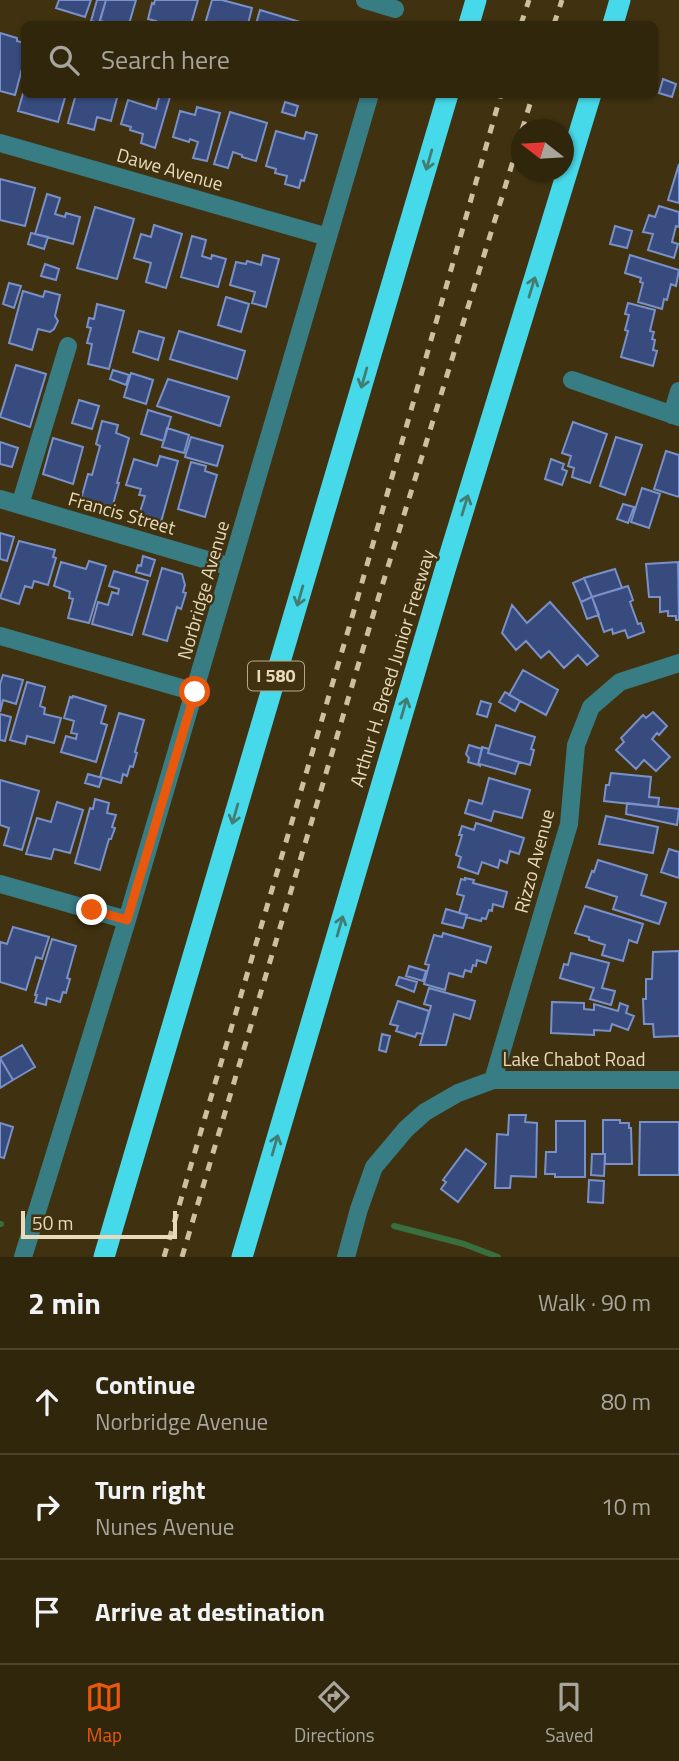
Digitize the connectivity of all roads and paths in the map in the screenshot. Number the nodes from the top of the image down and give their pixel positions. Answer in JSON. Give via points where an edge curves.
{"nodes":[{"id":1,"x":365,"y":0,"type":"edge"},
{"id":2,"x":468,"y":0,"type":"edge"},
{"id":3,"x":476,"y":0,"type":"edge"},
{"id":4,"x":620,"y":0,"type":"edge"},
{"id":5,"x":394,"y":11,"type":"edge"},
{"id":6,"x":464,"y":21,"type":"edge"},
{"id":7,"x":470,"y":21,"type":"edge"},
{"id":8,"x":614,"y":21,"type":"edge"},
{"id":9,"x":369,"y":98,"type":"edge"},
{"id":10,"x":447,"y":98,"type":"edge"},
{"id":11,"x":590,"y":98,"type":"edge"},
{"id":12,"x":0,"y":143,"type":"edge"},
{"id":13,"x":328,"y":237,"type":"junction"},
{"id":14,"x":68,"y":346,"type":"dead end"},
{"id":15,"x":572,"y":380,"type":"dead end"},
{"id":16,"x":679,"y":391,"type":"edge"},
{"id":17,"x":675,"y":416,"type":"edge"},
{"id":18,"x":0,"y":499,"type":"edge"},
{"id":19,"x":20,"y":505,"type":"junction"},
{"id":20,"x":232,"y":567,"type":"junction"},
{"id":21,"x":0,"y":636,"type":"edge"},
{"id":22,"x":679,"y":663,"type":"edge"},
{"id":23,"x":195,"y":692,"type":"junction"},
{"id":24,"x":0,"y":884,"type":"edge"},
{"id":25,"x":127,"y":920,"type":"junction"},
{"id":26,"x":493,"y":1080,"type":"junction"},
{"id":27,"x":679,"y":1080,"type":"edge"},
{"id":28,"x":267,"y":1174,"type":"junction"},
{"id":29,"x":23,"y":1257,"type":"edge"},
{"id":30,"x":104,"y":1257,"type":"edge"},
{"id":31,"x":242,"y":1257,"type":"edge"},
{"id":32,"x":254,"y":1257,"type":"edge"},
{"id":33,"x":346,"y":1257,"type":"edge"}],
"edges":[{"from":1,"to":5,"type":"street"},
{"from":2,"to":6,"type":"highway"},
{"from":3,"to":7,"type":"highway"},
{"from":4,"to":8,"type":"highway"},
{"from":9,"to":13,"type":"street","name":"Norbridge Avenue"},
{"from":10,"to":30,"type":"highway","number":"I 580","one_way":true},
{"from":28,"to":11,"type":"highway","name":"Arthur H. Breed Junior Freeway","one_way":true},
{"from":12,"to":13,"type":"street","name":"Dawe Avenue"},
{"from":13,"to":20,"type":"street","name":"Norbridge Avenue"},
{"from":14,"to":19,"type":"street"},
{"from":15,"to":17,"type":"street"},
{"from":16,"to":17,"type":"street"},
{"from":18,"to":19,"type":"street","name":"Francis Street"},
{"from":19,"to":20,"type":"street","name":"Francis Street"},
{"from":20,"to":23,"type":"street","name":"Norbridge Avenue"},
{"from":21,"to":23,"type":"street"},
{"from":22,"to":26,"type":"street","name":"Rizzo Avenue","via":[[620,682],[591,707],[576,745],[569,824]]},
{"from":23,"to":25,"type":"street","name":"Norbridge Avenue"},
{"from":24,"to":25,"type":"street"},
{"from":25,"to":29,"type":"street","name":"Norbridge Avenue"},
{"from":26,"to":27,"type":"street","name":"Lake Chabot Road"},
{"from":26,"to":33,"type":"street","name":"Lake Chabot Road","via":[[425,1112],[374,1167]]},
{"from":28,"to":31,"type":"highway","name":"Arthur H. Breed Junior Freeway"},
{"from":28,"to":32,"type":"highway"}]}
